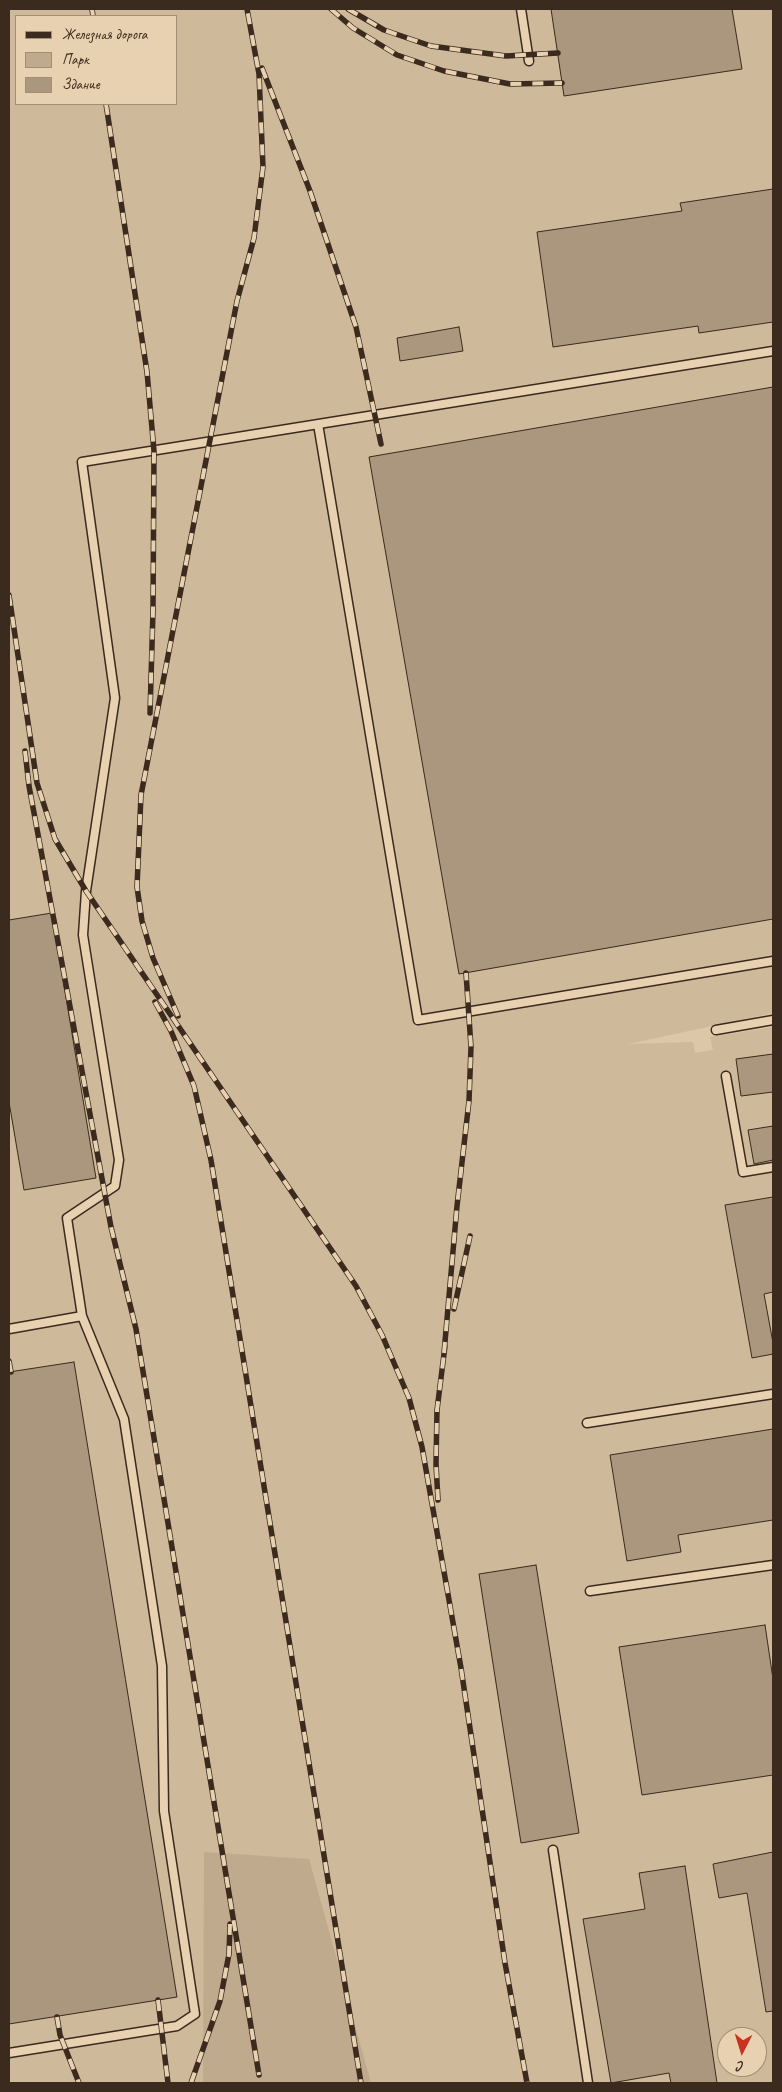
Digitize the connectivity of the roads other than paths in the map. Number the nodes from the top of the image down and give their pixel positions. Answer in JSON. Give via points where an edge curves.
{"nodes":[{"id":1,"x":521,"y":9,"type":"edge"},
{"id":2,"x":530,"y":62,"type":"dead end"},
{"id":3,"x":773,"y":351,"type":"edge"},
{"id":4,"x":318,"y":424,"type":"junction"},
{"id":5,"x":773,"y":961,"type":"edge"},
{"id":6,"x":773,"y":1020,"type":"edge"},
{"id":7,"x":716,"y":1030,"type":"dead end"},
{"id":8,"x":726,"y":1076,"type":"dead end"},
{"id":9,"x":773,"y":1167,"type":"edge"},
{"id":10,"x":82,"y":1316,"type":"junction"},
{"id":11,"x":9,"y":1329,"type":"edge"},
{"id":12,"x":773,"y":1394,"type":"edge"},
{"id":13,"x":587,"y":1423,"type":"dead end"},
{"id":14,"x":773,"y":1565,"type":"edge"},
{"id":15,"x":590,"y":1590,"type":"dead end"},
{"id":16,"x":553,"y":1850,"type":"dead end"},
{"id":17,"x":9,"y":2053,"type":"edge"},
{"id":18,"x":588,"y":2083,"type":"edge"}],
"edges":[{"from":1,"to":2,"type":"lane"},
{"from":3,"to":4,"type":"lane"},
{"from":4,"to":5,"type":"lane","via":[[418,1020]]},
{"from":4,"to":10,"type":"lane","via":[[82,462],[115,698],[86,891],[83,934],[119,1160],[115,1186],[67,1218]]},
{"from":6,"to":7,"type":"lane"},
{"from":8,"to":9,"type":"lane","via":[[743,1172]]},
{"from":10,"to":11,"type":"lane"},
{"from":10,"to":17,"type":"lane","via":[[124,1419],[162,1666],[164,1811],[195,2014],[177,2026]]},
{"from":12,"to":13,"type":"lane"},
{"from":14,"to":15,"type":"lane"},
{"from":16,"to":18,"type":"lane"}]}
